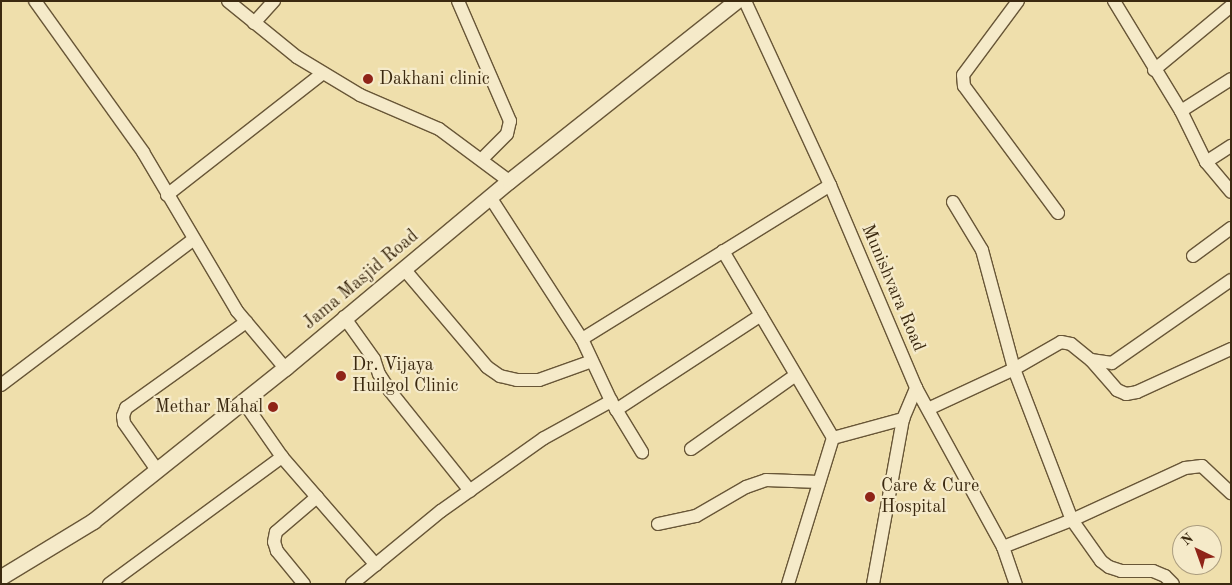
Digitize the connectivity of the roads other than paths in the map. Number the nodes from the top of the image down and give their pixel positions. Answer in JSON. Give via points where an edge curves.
{"nodes":[{"id":1,"x":35,"y":1,"type":"edge"},
{"id":2,"x":228,"y":1,"type":"edge"},
{"id":3,"x":274,"y":1,"type":"edge"},
{"id":4,"x":458,"y":1,"type":"edge"},
{"id":5,"x":736,"y":1,"type":"edge"},
{"id":6,"x":745,"y":1,"type":"edge"},
{"id":7,"x":1018,"y":1,"type":"edge"},
{"id":8,"x":1114,"y":1,"type":"edge"},
{"id":9,"x":1231,"y":6,"type":"edge"},
{"id":10,"x":254,"y":24,"type":"junction"},
{"id":11,"x":1154,"y":70,"type":"junction"},
{"id":12,"x":323,"y":73,"type":"junction"},
{"id":13,"x":1231,"y":79,"type":"edge"},
{"id":14,"x":1181,"y":111,"type":"junction"},
{"id":15,"x":1231,"y":146,"type":"edge"},
{"id":16,"x":482,"y":159,"type":"junction"},
{"id":17,"x":1206,"y":162,"type":"junction"},
{"id":18,"x":509,"y":181,"type":"junction"},
{"id":19,"x":830,"y":185,"type":"junction"},
{"id":20,"x":1231,"y":192,"type":"edge"},
{"id":21,"x":167,"y":195,"type":"junction"},
{"id":22,"x":490,"y":197,"type":"junction"},
{"id":23,"x":953,"y":202,"type":"dead end"},
{"id":24,"x":1058,"y":212,"type":"dead end"},
{"id":25,"x":1231,"y":228,"type":"edge"},
{"id":26,"x":193,"y":240,"type":"junction"},
{"id":27,"x":723,"y":251,"type":"junction"},
{"id":28,"x":1193,"y":256,"type":"dead end"},
{"id":29,"x":404,"y":269,"type":"junction"},
{"id":30,"x":1231,"y":280,"type":"edge"},
{"id":31,"x":760,"y":315,"type":"junction"},
{"id":32,"x":344,"y":317,"type":"junction"},
{"id":33,"x":246,"y":322,"type":"junction"},
{"id":34,"x":582,"y":339,"type":"junction"},
{"id":35,"x":1231,"y":348,"type":"edge"},
{"id":36,"x":1091,"y":360,"type":"junction"},
{"id":37,"x":592,"y":361,"type":"junction"},
{"id":38,"x":285,"y":368,"type":"junction"},
{"id":39,"x":1014,"y":369,"type":"junction"},
{"id":40,"x":796,"y":375,"type":"junction"},
{"id":41,"x":1,"y":385,"type":"edge"},
{"id":42,"x":916,"y":388,"type":"junction"},
{"id":43,"x":243,"y":402,"type":"junction"},
{"id":44,"x":614,"y":406,"type":"junction"},
{"id":45,"x":928,"y":409,"type":"junction"},
{"id":46,"x":904,"y":419,"type":"junction"},
{"id":47,"x":833,"y":438,"type":"junction"},
{"id":48,"x":691,"y":449,"type":"dead end"},
{"id":49,"x":642,"y":452,"type":"dead end"},
{"id":50,"x":282,"y":457,"type":"junction"},
{"id":51,"x":157,"y":470,"type":"junction"},
{"id":52,"x":819,"y":482,"type":"junction"},
{"id":53,"x":470,"y":491,"type":"junction"},
{"id":54,"x":1231,"y":493,"type":"edge"},
{"id":55,"x":317,"y":497,"type":"junction"},
{"id":56,"x":1072,"y":520,"type":"junction"},
{"id":57,"x":658,"y":524,"type":"dead end"},
{"id":58,"x":1002,"y":547,"type":"junction"},
{"id":59,"x":376,"y":565,"type":"junction"},
{"id":60,"x":1,"y":577,"type":"edge"},
{"id":61,"x":109,"y":584,"type":"edge"},
{"id":62,"x":304,"y":584,"type":"edge"},
{"id":63,"x":352,"y":584,"type":"edge"},
{"id":64,"x":788,"y":584,"type":"edge"},
{"id":65,"x":873,"y":584,"type":"edge"},
{"id":66,"x":1016,"y":584,"type":"edge"},
{"id":67,"x":1173,"y":584,"type":"edge"}],
"edges":[{"from":1,"to":21,"type":"street","via":[[143,152]]},
{"from":2,"to":10,"type":"street"},
{"from":3,"to":10,"type":"street"},
{"from":4,"to":16,"type":"street","via":[[510,121],[507,134]]},
{"from":5,"to":18,"type":"street","name":"Jama Masjid Road"},
{"from":6,"to":19,"type":"street","name":"Munishvara Road"},
{"from":7,"to":24,"type":"street","via":[[963,75],[964,86]]},
{"from":8,"to":11,"type":"street"},
{"from":9,"to":11,"type":"street"},
{"from":10,"to":12,"type":"street"},
{"from":11,"to":14,"type":"street"},
{"from":12,"to":16,"type":"street","via":[[360,95],[439,129]]},
{"from":12,"to":21,"type":"street"},
{"from":13,"to":14,"type":"street"},
{"from":14,"to":17,"type":"street"},
{"from":15,"to":17,"type":"street"},
{"from":16,"to":18,"type":"street"},
{"from":17,"to":20,"type":"street"},
{"from":18,"to":22,"type":"street","name":"Jama Masjid Road"},
{"from":19,"to":27,"type":"street"},
{"from":19,"to":42,"type":"street","name":"Munishvara Road"},
{"from":21,"to":26,"type":"street"},
{"from":22,"to":29,"type":"street","name":"Jama Masjid Road"},
{"from":22,"to":34,"type":"street"},
{"from":23,"to":39,"type":"street","via":[[982,250]]},
{"from":25,"to":28,"type":"street"},
{"from":26,"to":33,"type":"street"},
{"from":26,"to":41,"type":"street"},
{"from":27,"to":31,"type":"street"},
{"from":27,"to":34,"type":"street"},
{"from":29,"to":32,"type":"street","name":"Jama Masjid Road"},
{"from":29,"to":37,"type":"street","via":[[487,367],[500,376],[539,380]]},
{"from":30,"to":36,"type":"street","via":[[1112,363]]},
{"from":31,"to":40,"type":"street"},
{"from":31,"to":44,"type":"street"},
{"from":32,"to":38,"type":"street","name":"Jama Masjid Road"},
{"from":32,"to":53,"type":"street","via":[[374,359],[390,391]]},
{"from":33,"to":38,"type":"street"},
{"from":33,"to":51,"type":"street","via":[[126,408],[124,423]]},
{"from":34,"to":37,"type":"street"},
{"from":35,"to":36,"type":"street","via":[[1145,389],[1126,394],[1117,390]]},
{"from":36,"to":39,"type":"street","via":[[1071,344],[1061,342]]},
{"from":37,"to":44,"type":"street"},
{"from":38,"to":43,"type":"street","name":"Jama Masjid Road"},
{"from":39,"to":45,"type":"street"},
{"from":39,"to":56,"type":"street"},
{"from":40,"to":47,"type":"street"},
{"from":40,"to":48,"type":"street"},
{"from":42,"to":45,"type":"street","name":"Munishvara Road"},
{"from":42,"to":46,"type":"street"},
{"from":43,"to":50,"type":"street"},
{"from":43,"to":51,"type":"street","name":"Jama Masjid Road"},
{"from":44,"to":49,"type":"street"},
{"from":44,"to":53,"type":"street","via":[[544,438]]},
{"from":45,"to":58,"type":"street","name":"Munishvara Road"},
{"from":46,"to":47,"type":"street"},
{"from":46,"to":65,"type":"street"},
{"from":47,"to":52,"type":"street"},
{"from":50,"to":55,"type":"street"},
{"from":50,"to":61,"type":"street"},
{"from":51,"to":60,"type":"street","name":"Jama Masjid Road","via":[[93,521]]},
{"from":52,"to":57,"type":"street","via":[[766,480],[746,487],[696,516]]},
{"from":52,"to":64,"type":"street"},
{"from":53,"to":59,"type":"street"},
{"from":54,"to":56,"type":"street","via":[[1202,466],[1185,468]]},
{"from":55,"to":59,"type":"street"},
{"from":55,"to":62,"type":"street","via":[[276,532],[274,542],[277,551]]},
{"from":56,"to":58,"type":"street"},
{"from":56,"to":67,"type":"street","via":[[1101,561],[1109,567],[1121,571],[1153,571]]},
{"from":58,"to":66,"type":"street","name":"Munishvara Road"},
{"from":59,"to":63,"type":"street"}]}
